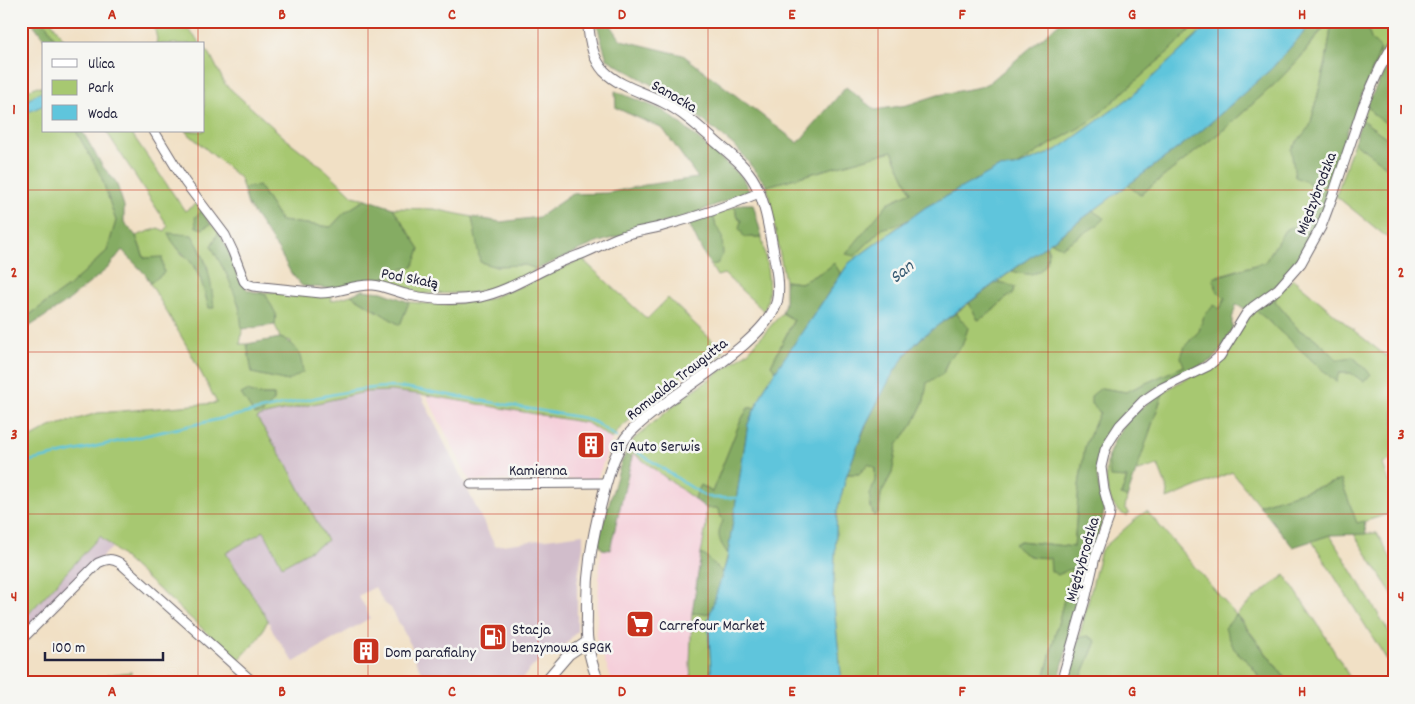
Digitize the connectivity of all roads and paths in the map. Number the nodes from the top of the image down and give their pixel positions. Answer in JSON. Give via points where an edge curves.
{"nodes":[{"id":1,"x":588,"y":21,"type":"edge"},
{"id":2,"x":1394,"y":42,"type":"edge"},
{"id":3,"x":155,"y":132,"type":"edge"},
{"id":4,"x":759,"y":192,"type":"junction"},
{"id":5,"x":606,"y":483,"type":"junction"},
{"id":6,"x":471,"y":484,"type":"dead end"},
{"id":7,"x":21,"y":640,"type":"edge"},
{"id":8,"x":587,"y":642,"type":"junction"},
{"id":9,"x":254,"y":683,"type":"edge"},
{"id":10,"x":544,"y":683,"type":"edge"},
{"id":11,"x":599,"y":683,"type":"edge"},
{"id":12,"x":1061,"y":683,"type":"edge"}],
"edges":[{"from":1,"to":4,"type":"street","name":"Sanocka","via":[[591,45],[605,72],[622,84],[685,115],[739,162]]},
{"from":2,"to":12,"type":"street","name":"Międzybrodzka","via":[[1363,106],[1321,227],[1301,263],[1278,289],[1246,314],[1215,361],[1143,401],[1109,442],[1101,467],[1109,518],[1095,557]]},
{"from":3,"to":4,"type":"street","name":"Pod Skałą","via":[[185,182],[226,235],[247,284],[321,293],[365,285],[422,297],[458,300],[481,296],[524,281],[565,259],[623,236],[692,218]]},
{"from":4,"to":5,"type":"street","name":"Romualda Traugutta","via":[[774,252],[778,291],[774,310],[735,352],[664,403],[627,436]]},
{"from":5,"to":6,"type":"street","name":"Kamienna"},
{"from":5,"to":8,"type":"street","name":"Romualda Traugutta","via":[[589,559]]},
{"from":7,"to":9,"type":"street","via":[[98,563],[113,559]]},
{"from":8,"to":10,"type":"street","via":[[569,654]]},
{"from":8,"to":11,"type":"street","name":"Romualda Traugutta"}]}
